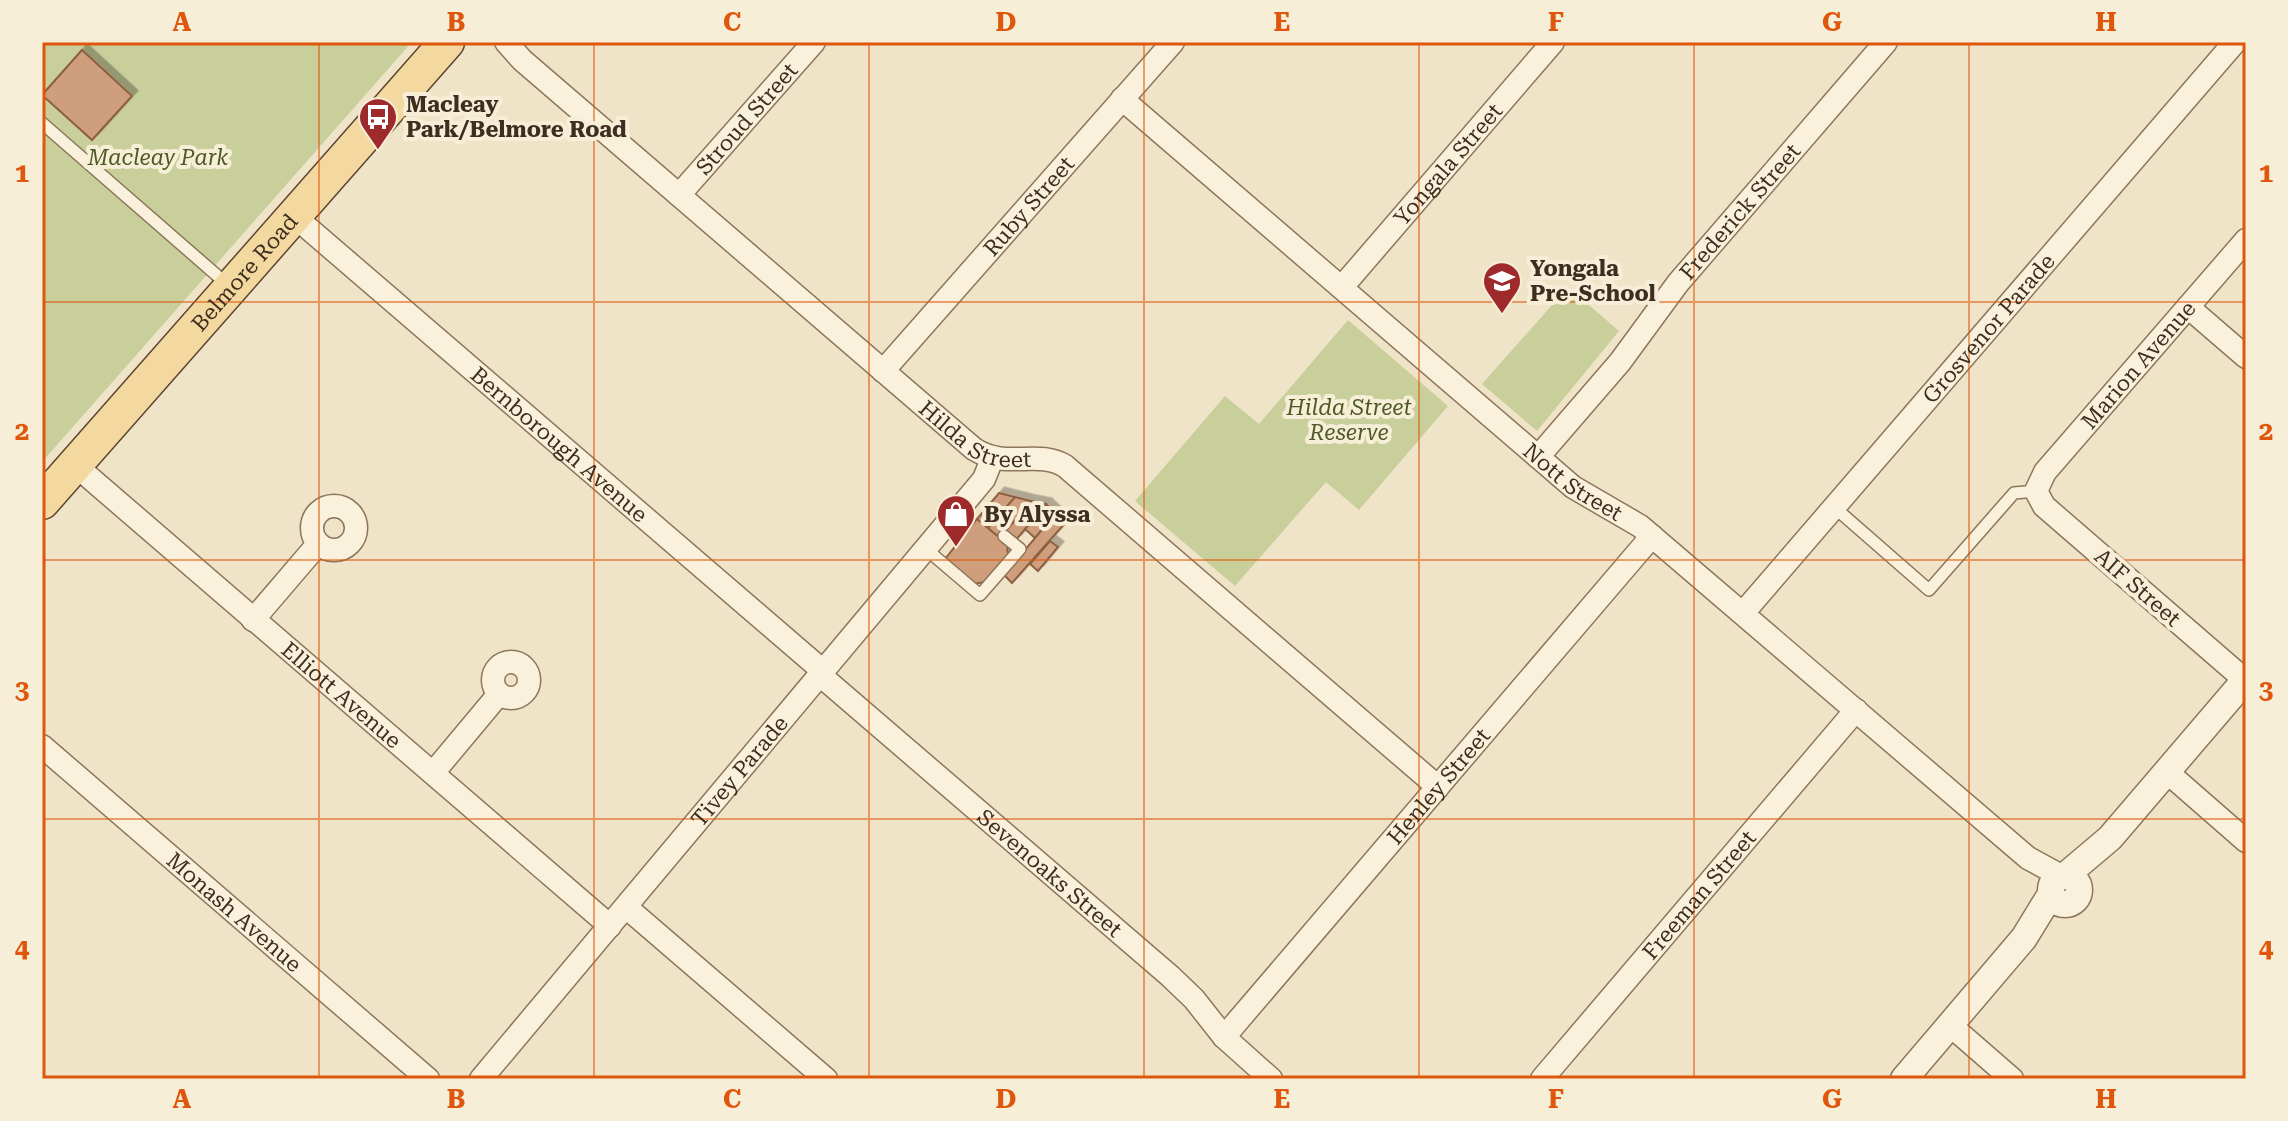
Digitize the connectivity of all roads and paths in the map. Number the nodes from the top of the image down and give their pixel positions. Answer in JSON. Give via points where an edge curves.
{"nodes":[{"id":1,"x":447,"y":42,"type":"edge"},
{"id":2,"x":495,"y":42,"type":"edge"},
{"id":3,"x":506,"y":42,"type":"edge"},
{"id":4,"x":814,"y":42,"type":"edge"},
{"id":5,"x":1173,"y":42,"type":"edge"},
{"id":6,"x":1553,"y":42,"type":"edge"},
{"id":7,"x":1886,"y":42,"type":"edge"},
{"id":8,"x":2235,"y":42,"type":"edge"},
{"id":9,"x":522,"y":60,"type":"junction"},
{"id":10,"x":1122,"y":99,"type":"junction"},
{"id":11,"x":42,"y":123,"type":"edge"},
{"id":12,"x":679,"y":195,"type":"junction"},
{"id":13,"x":294,"y":216,"type":"junction"},
{"id":14,"x":2246,"y":240,"type":"edge"},
{"id":15,"x":1342,"y":287,"type":"junction"},
{"id":16,"x":231,"y":288,"type":"junction"},
{"id":17,"x":2188,"y":307,"type":"junction"},
{"id":18,"x":2246,"y":357,"type":"edge"},
{"id":19,"x":883,"y":371,"type":"junction"},
{"id":20,"x":1538,"y":457,"type":"junction"},
{"id":21,"x":992,"y":459,"type":"junction"},
{"id":22,"x":75,"y":465,"type":"junction"},
{"id":23,"x":2036,"y":491,"type":"junction"},
{"id":24,"x":42,"y":502,"type":"edge"},
{"id":25,"x":1834,"y":507,"type":"junction"},
{"id":26,"x":1004,"y":536,"type":"dead end"},
{"id":27,"x":1652,"y":536,"type":"junction"},
{"id":28,"x":318,"y":544,"type":"dead end"},
{"id":29,"x":926,"y":549,"type":"junction"},
{"id":30,"x":1743,"y":613,"type":"junction"},
{"id":31,"x":253,"y":620,"type":"junction"},
{"id":32,"x":822,"y":673,"type":"junction"},
{"id":33,"x":2246,"y":679,"type":"edge"},
{"id":34,"x":499,"y":694,"type":"dead end"},
{"id":35,"x":1856,"y":710,"type":"junction"},
{"id":36,"x":42,"y":746,"type":"edge"},
{"id":37,"x":2167,"y":772,"type":"junction"},
{"id":38,"x":433,"y":773,"type":"junction"},
{"id":39,"x":1438,"y":787,"type":"junction"},
{"id":40,"x":2246,"y":841,"type":"edge"},
{"id":41,"x":2062,"y":888,"type":"junction"},
{"id":42,"x":626,"y":907,"type":"junction"},
{"id":43,"x":610,"y":926,"type":"junction"},
{"id":44,"x":1950,"y":1025,"type":"junction"},
{"id":45,"x":1224,"y":1037,"type":"junction"},
{"id":46,"x":428,"y":1079,"type":"edge"},
{"id":47,"x":481,"y":1079,"type":"edge"},
{"id":48,"x":826,"y":1079,"type":"edge"},
{"id":49,"x":1271,"y":1079,"type":"edge"},
{"id":50,"x":1542,"y":1079,"type":"edge"},
{"id":51,"x":1904,"y":1079,"type":"edge"},
{"id":52,"x":2012,"y":1079,"type":"edge"}],
"edges":[{"from":1,"to":13,"type":"main road","name":"Belmore Road"},
{"from":2,"to":9,"type":"street","name":"Hilda Street"},
{"from":3,"to":9,"type":"street","name":"Hilda Street"},
{"from":4,"to":12,"type":"street","name":"Stroud Street"},
{"from":5,"to":10,"type":"street","name":"Ruby Street"},
{"from":6,"to":15,"type":"street","name":"Yongala Street"},
{"from":7,"to":20,"type":"street","name":"Frederick Street","via":[[1678,283],[1620,362]]},
{"from":8,"to":25,"type":"street","name":"Grosvenor Parade"},
{"from":9,"to":12,"type":"street","name":"Hilda Street"},
{"from":10,"to":15,"type":"street","name":"Nott Street"},
{"from":10,"to":19,"type":"street","name":"Ruby Street"},
{"from":11,"to":16,"type":"lane"},
{"from":12,"to":19,"type":"street","name":"Hilda Street"},
{"from":13,"to":16,"type":"main road","name":"Belmore Road"},
{"from":13,"to":32,"type":"street","name":"Bernborough Avenue"},
{"from":14,"to":17,"type":"street","name":"Marion Avenue"},
{"from":15,"to":20,"type":"street","name":"Nott Street"},
{"from":16,"to":22,"type":"main road","name":"Belmore Road"},
{"from":17,"to":18,"type":"street"},
{"from":17,"to":23,"type":"street","name":"Marion Avenue","via":[[2045,472]]},
{"from":19,"to":21,"type":"street","name":"Hilda Street","via":[[968,445]]},
{"from":20,"to":27,"type":"street","name":"Nott Street","via":[[1585,496]]},
{"from":21,"to":29,"type":"street","name":"Tivey Parade","via":[[984,479]]},
{"from":21,"to":39,"type":"street","name":"Hilda Street","via":[[1049,460],[1065,466]]},
{"from":22,"to":24,"type":"main road","name":"Belmore Road"},
{"from":22,"to":31,"type":"street","name":"Elliott Avenue"},
{"from":23,"to":25,"type":"lane","via":[[2014,493],[1929,590]]},
{"from":23,"to":33,"type":"street","name":"AIF Street","via":[[2044,506]]},
{"from":25,"to":30,"type":"street","name":"Grosvenor Parade"},
{"from":26,"to":29,"type":"lane","via":[[1020,549],[980,595]]},
{"from":27,"to":30,"type":"street","name":"Nott Street"},
{"from":27,"to":39,"type":"street","name":"Henley Street"},
{"from":28,"to":31,"type":"street"},
{"from":29,"to":32,"type":"street","name":"Tivey Parade"},
{"from":30,"to":35,"type":"street","name":"Nott Street"},
{"from":31,"to":38,"type":"street","name":"Elliott Avenue"},
{"from":32,"to":42,"type":"street","name":"Tivey Parade"},
{"from":32,"to":45,"type":"street","name":"Sevenoaks Street","via":[[1179,983]]},
{"from":33,"to":37,"type":"street"},
{"from":34,"to":38,"type":"street"},
{"from":35,"to":41,"type":"street","name":"Nott Street"},
{"from":35,"to":50,"type":"street","name":"Freeman Street"},
{"from":36,"to":46,"type":"street","name":"Monash Avenue"},
{"from":37,"to":40,"type":"street"},
{"from":37,"to":41,"type":"street"},
{"from":38,"to":43,"type":"street","name":"Elliott Avenue"},
{"from":39,"to":45,"type":"street","name":"Henley Street"},
{"from":41,"to":44,"type":"street"},
{"from":42,"to":43,"type":"street","name":"Tivey Parade"},
{"from":42,"to":48,"type":"street"},
{"from":43,"to":47,"type":"street","name":"Tivey Parade"},
{"from":44,"to":51,"type":"street"},
{"from":44,"to":52,"type":"street"},
{"from":45,"to":49,"type":"street","name":"Sevenoaks Street"}]}
